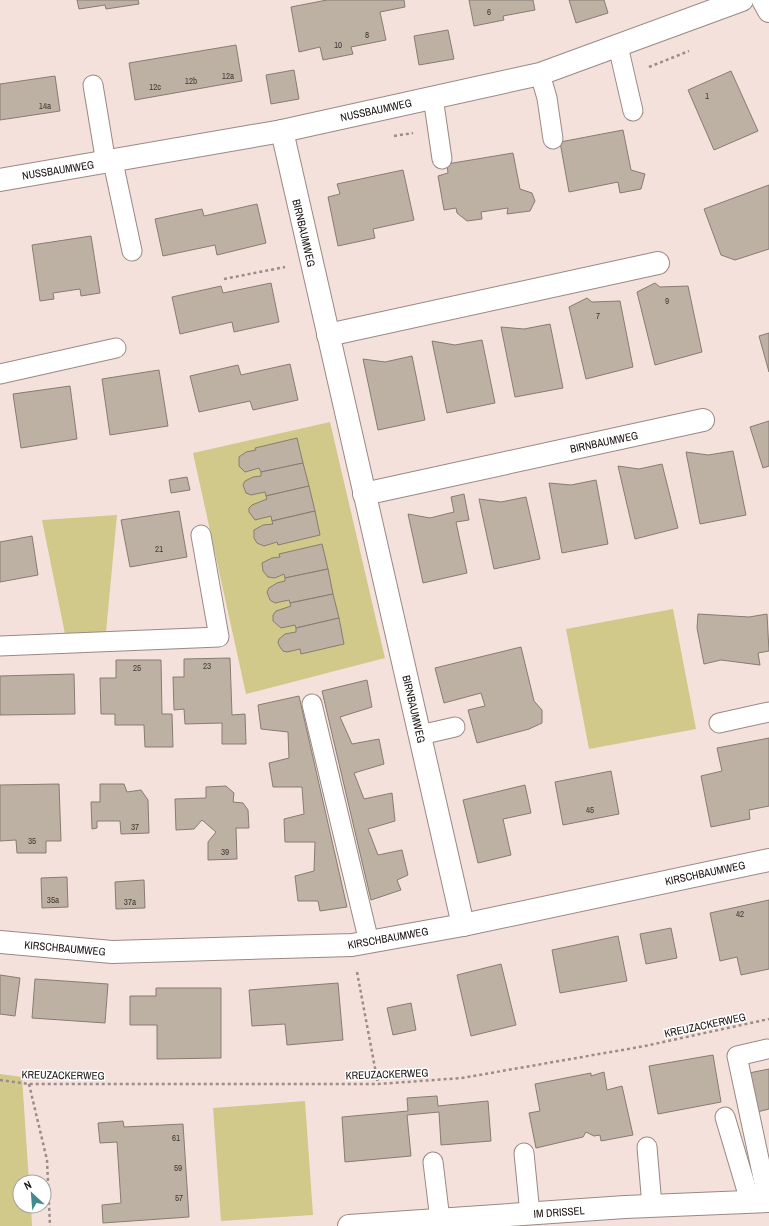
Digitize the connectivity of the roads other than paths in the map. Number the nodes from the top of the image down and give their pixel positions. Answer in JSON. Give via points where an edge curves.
{"nodes":[{"id":1,"x":742,"y":0,"type":"edge"},
{"id":2,"x":763,"y":0,"type":"edge"},
{"id":3,"x":769,"y":11,"type":"edge"},
{"id":4,"x":618,"y":46,"type":"junction"},
{"id":5,"x":540,"y":74,"type":"junction"},
{"id":6,"x":93,"y":84,"type":"dead end"},
{"id":7,"x":433,"y":97,"type":"junction"},
{"id":8,"x":633,"y":111,"type":"dead end"},
{"id":9,"x":282,"y":131,"type":"junction"},
{"id":10,"x":553,"y":139,"type":"dead end"},
{"id":11,"x":442,"y":159,"type":"dead end"},
{"id":12,"x":109,"y":162,"type":"junction"},
{"id":13,"x":0,"y":180,"type":"edge"},
{"id":14,"x":132,"y":251,"type":"dead end"},
{"id":15,"x":658,"y":263,"type":"dead end"},
{"id":16,"x":328,"y":335,"type":"junction"},
{"id":17,"x":116,"y":348,"type":"dead end"},
{"id":18,"x":0,"y":374,"type":"edge"},
{"id":19,"x":703,"y":420,"type":"dead end"},
{"id":20,"x":364,"y":494,"type":"junction"},
{"id":21,"x":201,"y":535,"type":"dead end"},
{"id":22,"x":0,"y":646,"type":"edge"},
{"id":23,"x":312,"y":704,"type":"dead end"},
{"id":24,"x":769,"y":712,"type":"edge"},
{"id":25,"x":718,"y":723,"type":"dead end"},
{"id":26,"x":455,"y":727,"type":"dead end"},
{"id":27,"x":420,"y":735,"type":"junction"},
{"id":28,"x":769,"y":860,"type":"edge"},
{"id":29,"x":463,"y":924,"type":"junction"},
{"id":30,"x":0,"y":942,"type":"edge"},
{"id":31,"x":360,"y":944,"type":"junction"},
{"id":32,"x":767,"y":1049,"type":"dead end"},
{"id":33,"x":725,"y":1117,"type":"dead end"},
{"id":34,"x":647,"y":1147,"type":"dead end"},
{"id":35,"x":524,"y":1153,"type":"dead end"},
{"id":36,"x":433,"y":1162,"type":"dead end"},
{"id":37,"x":762,"y":1201,"type":"edge"},
{"id":38,"x":652,"y":1206,"type":"junction"},
{"id":39,"x":530,"y":1214,"type":"junction"},
{"id":40,"x":625,"y":1217,"type":"edge"},
{"id":41,"x":440,"y":1220,"type":"junction"},
{"id":42,"x":349,"y":1226,"type":"edge"}],
"edges":[{"from":1,"to":4,"type":"street","name":"NUSSBAUMWEG"},
{"from":2,"to":3,"type":"street"},
{"from":4,"to":5,"type":"street","name":"NUSSBAUMWEG"},
{"from":4,"to":8,"type":"lane"},
{"from":5,"to":7,"type":"street","name":"NUSSBAUMWEG"},
{"from":5,"to":10,"type":"lane"},
{"from":6,"to":12,"type":"lane"},
{"from":7,"to":9,"type":"street","name":"NUSSBAUMWEG"},
{"from":7,"to":11,"type":"lane"},
{"from":9,"to":12,"type":"street","name":"NUSSBAUMWEG"},
{"from":9,"to":16,"type":"street","name":"BIRNBAUMWEG"},
{"from":12,"to":13,"type":"street","name":"NUSSBAUMWEG"},
{"from":12,"to":14,"type":"lane"},
{"from":15,"to":16,"type":"street"},
{"from":16,"to":20,"type":"street","name":"BIRNBAUMWEG"},
{"from":17,"to":18,"type":"lane"},
{"from":19,"to":20,"type":"street","name":"BIRNBAUMWEG"},
{"from":20,"to":27,"type":"street","name":"BIRNBAUMWEG"},
{"from":21,"to":22,"type":"lane","via":[[219,637]]},
{"from":23,"to":31,"type":"lane"},
{"from":24,"to":25,"type":"lane"},
{"from":26,"to":27,"type":"lane"},
{"from":27,"to":29,"type":"street","name":"BIRNBAUMWEG"},
{"from":28,"to":29,"type":"street","name":"KIRSCHBAUMWEG"},
{"from":29,"to":31,"type":"street","name":"KIRSCHBAUMWEG"},
{"from":30,"to":31,"type":"street","name":"KIRSCHBAUMWEG","via":[[112,952]]},
{"from":32,"to":37,"type":"lane","via":[[737,1056]]},
{"from":33,"to":37,"type":"lane"},
{"from":34,"to":38,"type":"lane"},
{"from":35,"to":39,"type":"lane"},
{"from":36,"to":41,"type":"lane"},
{"from":37,"to":38,"type":"street","name":"IM DRISSEL"},
{"from":38,"to":40,"type":"street","name":"IM DRISSEL"},
{"from":39,"to":40,"type":"street","name":"IM DRISSEL"},
{"from":39,"to":41,"type":"street","name":"IM DRISSEL"},
{"from":41,"to":42,"type":"street","name":"IM DRISSEL"}]}
